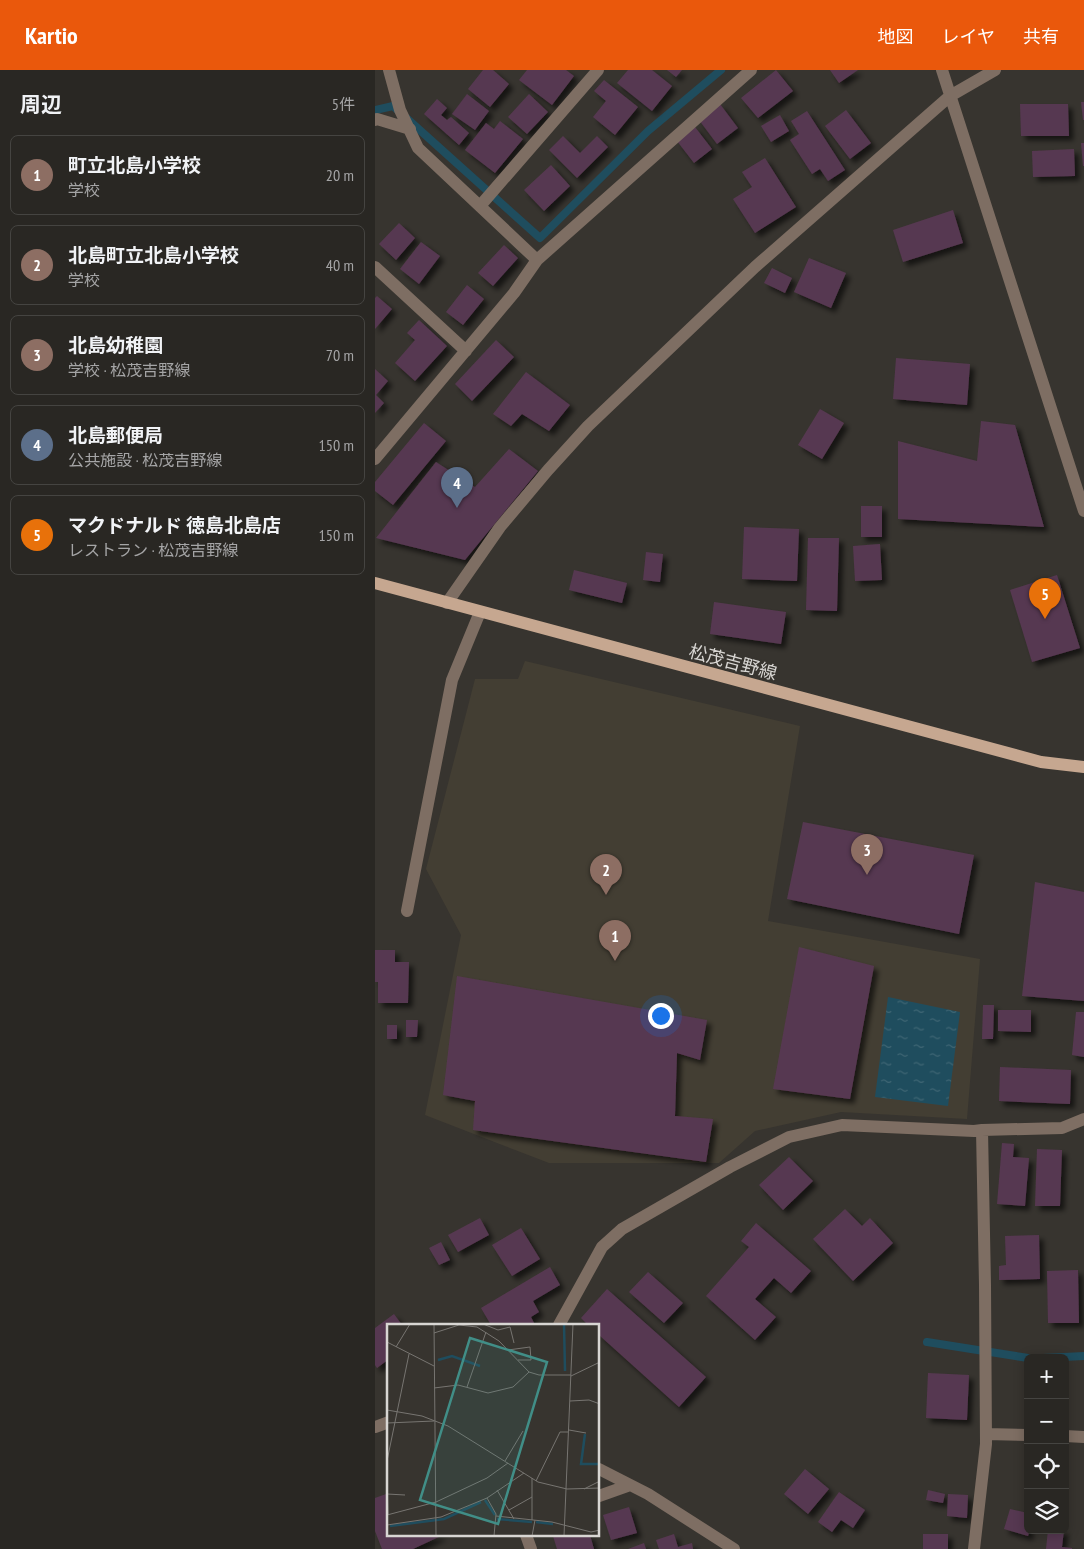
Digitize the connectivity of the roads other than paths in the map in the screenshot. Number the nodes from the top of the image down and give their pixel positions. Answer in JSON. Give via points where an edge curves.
{"nodes":[{"id":1,"x":389,"y":70,"type":"edge"},
{"id":2,"x":598,"y":70,"type":"edge"},
{"id":3,"x":751,"y":70,"type":"edge"},
{"id":4,"x":942,"y":70,"type":"edge"},
{"id":5,"x":995,"y":70,"type":"edge"},
{"id":6,"x":950,"y":96,"type":"junction"},
{"id":7,"x":375,"y":120,"type":"edge"},
{"id":8,"x":410,"y":129,"type":"junction"},
{"id":9,"x":480,"y":206,"type":"junction"},
{"id":10,"x":537,"y":260,"type":"junction"},
{"id":11,"x":375,"y":267,"type":"edge"},
{"id":12,"x":466,"y":351,"type":"junction"},
{"id":13,"x":375,"y":459,"type":"edge"},
{"id":14,"x":1084,"y":511,"type":"edge"},
{"id":15,"x":375,"y":583,"type":"edge"},
{"id":16,"x":447,"y":602,"type":"junction"},
{"id":17,"x":480,"y":612,"type":"junction"},
{"id":18,"x":1084,"y":766,"type":"edge"},
{"id":19,"x":407,"y":911,"type":"dead end"},
{"id":20,"x":1084,"y":1119,"type":"edge"},
{"id":21,"x":982,"y":1130,"type":"junction"},
{"id":22,"x":560,"y":1324,"type":"edge"},
{"id":23,"x":387,"y":1423,"type":"edge"},
{"id":24,"x":375,"y":1427,"type":"edge"},
{"id":25,"x":986,"y":1434,"type":"junction"},
{"id":26,"x":1024,"y":1435,"type":"edge"},
{"id":27,"x":1069,"y":1436,"type":"edge"},
{"id":28,"x":1084,"y":1437,"type":"edge"},
{"id":29,"x":600,"y":1470,"type":"edge"},
{"id":30,"x":630,"y":1485,"type":"junction"},
{"id":31,"x":600,"y":1496,"type":"edge"},
{"id":32,"x":526,"y":1536,"type":"edge"},
{"id":33,"x":531,"y":1549,"type":"edge"},
{"id":34,"x":732,"y":1549,"type":"edge"},
{"id":35,"x":974,"y":1549,"type":"edge"}],
"edges":[{"from":1,"to":8,"type":"street","via":[[400,110]]},
{"from":2,"to":9,"type":"street"},
{"from":3,"to":10,"type":"street"},
{"from":4,"to":6,"type":"street"},
{"from":5,"to":6,"type":"street"},
{"from":6,"to":14,"type":"street"},
{"from":6,"to":16,"type":"street","via":[[755,268],[588,426],[500,527]]},
{"from":7,"to":8,"type":"street"},
{"from":8,"to":9,"type":"street","via":[[418,148]]},
{"from":9,"to":10,"type":"street"},
{"from":10,"to":12,"type":"street"},
{"from":11,"to":12,"type":"street"},
{"from":12,"to":13,"type":"street"},
{"from":15,"to":16,"type":"main road","name":"松茂吉野線"},
{"from":16,"to":17,"type":"main road","name":"松茂吉野線"},
{"from":17,"to":18,"type":"main road","name":"松茂吉野線","via":[[1041,762]]},
{"from":17,"to":19,"type":"street","via":[[452,680]]},
{"from":20,"to":21,"type":"street","via":[[1062,1128]]},
{"from":21,"to":22,"type":"street","via":[[842,1125],[789,1137],[622,1229],[602,1247]]},
{"from":21,"to":25,"type":"street"},
{"from":23,"to":24,"type":"street"},
{"from":25,"to":26,"type":"street"},
{"from":25,"to":35,"type":"street"},
{"from":27,"to":28,"type":"street"},
{"from":29,"to":30,"type":"street"},
{"from":30,"to":31,"type":"street"},
{"from":30,"to":34,"type":"street"},
{"from":32,"to":33,"type":"street"}]}
